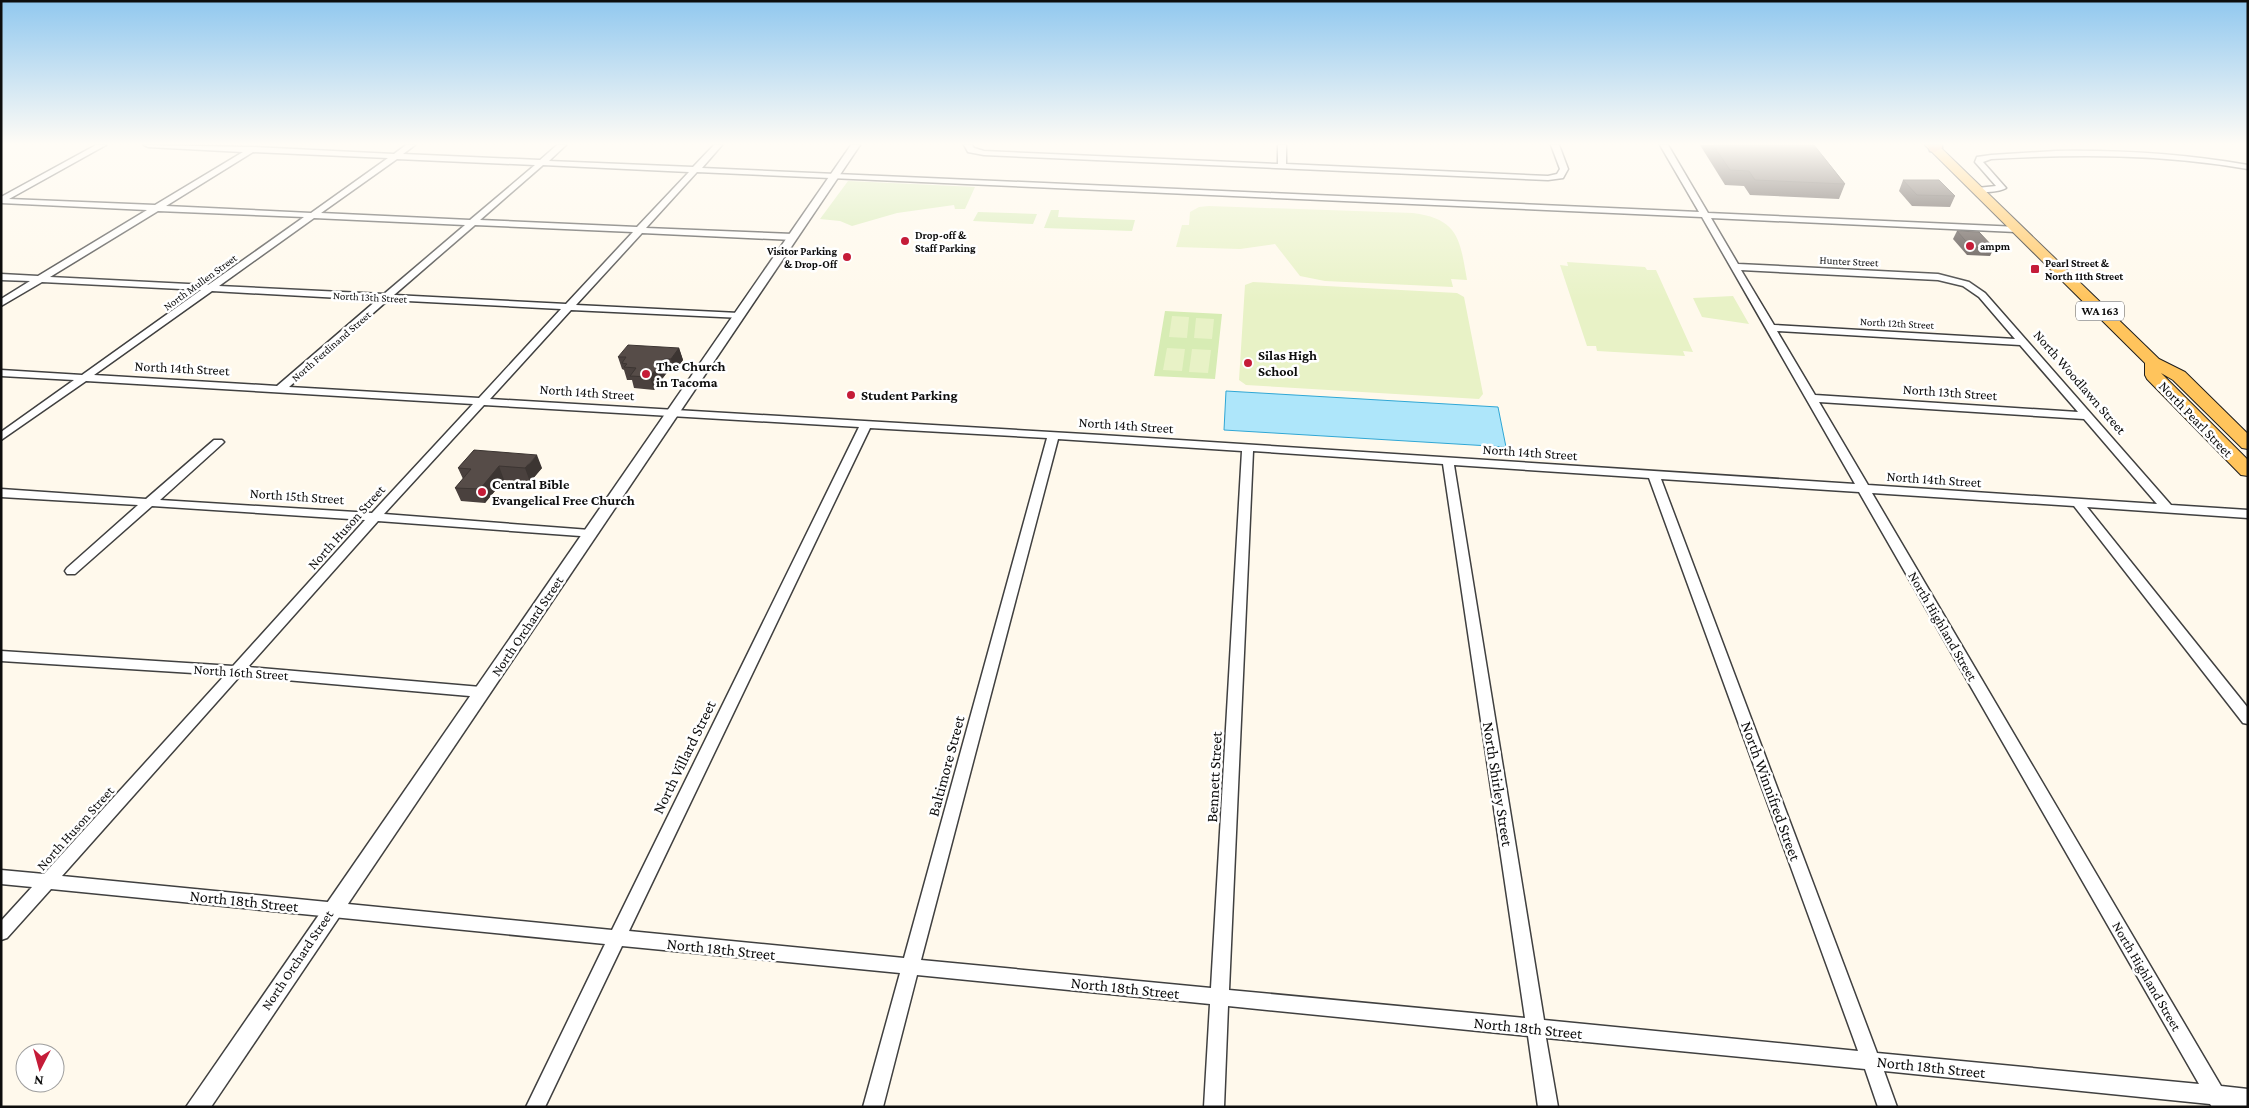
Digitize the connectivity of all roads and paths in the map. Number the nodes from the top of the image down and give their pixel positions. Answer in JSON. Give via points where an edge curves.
{"nodes":[{"id":1,"x":176,"y":197,"type":"edge"},
{"id":2,"x":338,"y":197,"type":"edge"},
{"id":3,"x":502,"y":197,"type":"edge"},
{"id":4,"x":670,"y":197,"type":"edge"},
{"id":5,"x":821,"y":197,"type":"edge"},
{"id":6,"x":1319,"y":197,"type":"edge"},
{"id":7,"x":1693,"y":197,"type":"edge"},
{"id":8,"x":1984,"y":197,"type":"edge"},
{"id":9,"x":1,"y":200,"type":"edge"},
{"id":10,"x":158,"y":208,"type":"junction"},
{"id":11,"x":1703,"y":214,"type":"junction"},
{"id":12,"x":310,"y":216,"type":"junction"},
{"id":13,"x":473,"y":222,"type":"junction"},
{"id":14,"x":2016,"y":229,"type":"junction"},
{"id":15,"x":638,"y":231,"type":"junction"},
{"id":16,"x":793,"y":237,"type":"junction"},
{"id":17,"x":1734,"y":267,"type":"junction"},
{"id":18,"x":1,"y":277,"type":"edge"},
{"id":19,"x":41,"y":279,"type":"junction"},
{"id":20,"x":1962,"y":282,"type":"joint"},
{"id":21,"x":211,"y":288,"type":"junction"},
{"id":22,"x":387,"y":298,"type":"junction"},
{"id":23,"x":1,"y":303,"type":"edge"},
{"id":24,"x":570,"y":307,"type":"junction"},
{"id":25,"x":739,"y":316,"type":"junction"},
{"id":26,"x":1769,"y":328,"type":"junction"},
{"id":27,"x":2023,"y":342,"type":"junction"},
{"id":28,"x":2153,"y":362,"type":"junction"},
{"id":29,"x":1,"y":373,"type":"edge"},
{"id":30,"x":85,"y":378,"type":"junction"},
{"id":31,"x":281,"y":388,"type":"junction"},
{"id":32,"x":1810,"y":398,"type":"junction"},
{"id":33,"x":483,"y":400,"type":"junction"},
{"id":34,"x":673,"y":413,"type":"junction"},
{"id":35,"x":2087,"y":416,"type":"junction"},
{"id":36,"x":866,"y":424,"type":"junction"},
{"id":37,"x":1053,"y":435,"type":"junction"},
{"id":38,"x":1,"y":437,"type":"edge"},
{"id":39,"x":218,"y":442,"type":"dead end"},
{"id":40,"x":2248,"y":444,"type":"edge"},
{"id":41,"x":1248,"y":448,"type":"junction"},
{"id":42,"x":1448,"y":462,"type":"junction"},
{"id":43,"x":2248,"y":471,"type":"edge"},
{"id":44,"x":1654,"y":476,"type":"junction"},
{"id":45,"x":1863,"y":489,"type":"junction"},
{"id":46,"x":1,"y":493,"type":"edge"},
{"id":47,"x":149,"y":502,"type":"junction"},
{"id":48,"x":2078,"y":503,"type":"junction"},
{"id":49,"x":2168,"y":509,"type":"junction"},
{"id":50,"x":2248,"y":514,"type":"edge"},
{"id":51,"x":376,"y":517,"type":"junction"},
{"id":52,"x":590,"y":534,"type":"junction"},
{"id":53,"x":71,"y":571,"type":"dead end"},
{"id":54,"x":1,"y":656,"type":"edge"},
{"id":55,"x":237,"y":671,"type":"junction"},
{"id":56,"x":481,"y":692,"type":"junction"},
{"id":57,"x":2248,"y":719,"type":"edge"},
{"id":58,"x":1,"y":878,"type":"edge"},
{"id":59,"x":47,"y":882,"type":"junction"},
{"id":60,"x":331,"y":910,"type":"junction"},
{"id":61,"x":1,"y":933,"type":"edge"},
{"id":62,"x":615,"y":938,"type":"junction"},
{"id":63,"x":910,"y":967,"type":"junction"},
{"id":64,"x":1220,"y":997,"type":"junction"},
{"id":65,"x":1536,"y":1028,"type":"junction"},
{"id":66,"x":1872,"y":1061,"type":"junction"},
{"id":67,"x":2248,"y":1098,"type":"edge"},
{"id":68,"x":2219,"y":1101,"type":"edge"},
{"id":69,"x":197,"y":1107,"type":"edge"},
{"id":70,"x":535,"y":1107,"type":"edge"},
{"id":71,"x":873,"y":1107,"type":"edge"},
{"id":72,"x":1214,"y":1107,"type":"edge"},
{"id":73,"x":1548,"y":1107,"type":"edge"},
{"id":74,"x":1888,"y":1107,"type":"edge"}],
"edges":[{"from":1,"to":10,"type":"street"},
{"from":2,"to":12,"type":"street","name":"North Mullen Street"},
{"from":3,"to":13,"type":"street","name":"North Ferdinand Street"},
{"from":4,"to":15,"type":"street","name":"North Huson Street"},
{"from":5,"to":16,"type":"street","name":"North Orchard Street"},
{"from":6,"to":11,"type":"street"},
{"from":7,"to":11,"type":"street","name":"North Highland Street"},
{"from":8,"to":14,"type":"main road","name":"North Pearl Street","number":"WA 163"},
{"from":9,"to":10,"type":"street"},
{"from":10,"to":12,"type":"street"},
{"from":10,"to":19,"type":"street"},
{"from":11,"to":14,"type":"street"},
{"from":11,"to":17,"type":"street","name":"North Highland Street"},
{"from":12,"to":13,"type":"street"},
{"from":12,"to":21,"type":"street","name":"North Mullen Street"},
{"from":13,"to":15,"type":"street"},
{"from":13,"to":22,"type":"street","name":"North Ferdinand Street"},
{"from":14,"to":28,"type":"main road","name":"North Pearl Street","number":"WA 163"},
{"from":15,"to":16,"type":"street"},
{"from":15,"to":24,"type":"street","name":"North Huson Street"},
{"from":16,"to":25,"type":"street","name":"North Orchard Street"},
{"from":17,"to":20,"type":"street","name":"Hunter Street","via":[[1938,277]]},
{"from":17,"to":26,"type":"street","name":"North Highland Street"},
{"from":18,"to":19,"type":"street","name":"North 13th Street"},
{"from":19,"to":21,"type":"street","name":"North 13th Street"},
{"from":19,"to":23,"type":"street"},
{"from":20,"to":27,"type":"street","name":"North Woodlawn Street","via":[[1982,295]]},
{"from":21,"to":22,"type":"street","name":"North 13th Street"},
{"from":21,"to":30,"type":"street","name":"North Mullen Street"},
{"from":22,"to":24,"type":"street","name":"North 13th Street"},
{"from":22,"to":31,"type":"street","name":"North Ferdinand Street"},
{"from":24,"to":25,"type":"street","name":"North 13th Street"},
{"from":24,"to":33,"type":"street","name":"North Huson Street"},
{"from":25,"to":34,"type":"street","name":"North Orchard Street"},
{"from":26,"to":27,"type":"street","name":"North 12th Street"},
{"from":26,"to":32,"type":"street","name":"North Highland Street"},
{"from":27,"to":35,"type":"street","name":"North Woodlawn Street"},
{"from":28,"to":40,"type":"main road","name":"North Pearl Street","number":"WA 163","via":[[2179,376]]},
{"from":28,"to":43,"type":"main road","name":"North Pearl Street","number":"WA 163","via":[[2153,375]]},
{"from":29,"to":30,"type":"street","name":"North 14th Street"},
{"from":30,"to":31,"type":"street","name":"North 14th Street"},
{"from":30,"to":38,"type":"street","name":"North Mullen Street"},
{"from":31,"to":33,"type":"street","name":"North 14th Street"},
{"from":32,"to":35,"type":"street","name":"North 13th Street"},
{"from":32,"to":45,"type":"street","name":"North Highland Street"},
{"from":33,"to":34,"type":"street","name":"North 14th Street"},
{"from":33,"to":51,"type":"street","name":"North Huson Street"},
{"from":34,"to":36,"type":"street","name":"North 14th Street"},
{"from":34,"to":52,"type":"street","name":"North Orchard Street"},
{"from":35,"to":49,"type":"street","name":"North Woodlawn Street"},
{"from":36,"to":37,"type":"street","name":"North 14th Street"},
{"from":36,"to":62,"type":"street","name":"North Villard Street"},
{"from":37,"to":41,"type":"street","name":"North 14th Street"},
{"from":37,"to":63,"type":"street","name":"Baltimore Street"},
{"from":39,"to":47,"type":"street"},
{"from":41,"to":42,"type":"street","name":"North 14th Street"},
{"from":41,"to":64,"type":"street","name":"Bennett Street"},
{"from":42,"to":44,"type":"street","name":"North 14th Street"},
{"from":42,"to":65,"type":"street","name":"North Shirley Street"},
{"from":44,"to":45,"type":"street","name":"North 14th Street"},
{"from":44,"to":66,"type":"street","name":"North Winnifred Street"},
{"from":45,"to":48,"type":"street","name":"North 14th Street"},
{"from":45,"to":68,"type":"street","name":"North Highland Street"},
{"from":46,"to":47,"type":"street","name":"North 15th Street"},
{"from":47,"to":51,"type":"street","name":"North 15th Street"},
{"from":47,"to":53,"type":"street"},
{"from":48,"to":49,"type":"street","name":"North 14th Street"},
{"from":48,"to":57,"type":"street"},
{"from":49,"to":50,"type":"street","name":"North 14th Street"},
{"from":51,"to":52,"type":"street","name":"North 15th Street"},
{"from":51,"to":55,"type":"street","name":"North Huson Street"},
{"from":52,"to":56,"type":"street","name":"North Orchard Street"},
{"from":54,"to":55,"type":"street","name":"North 16th Street"},
{"from":55,"to":56,"type":"street","name":"North 16th Street"},
{"from":55,"to":59,"type":"street","name":"North Huson Street"},
{"from":56,"to":60,"type":"street","name":"North Orchard Street"},
{"from":58,"to":59,"type":"street","name":"North 18th Street"},
{"from":59,"to":60,"type":"street","name":"North 18th Street"},
{"from":59,"to":61,"type":"street","name":"North Huson Street"},
{"from":60,"to":62,"type":"street","name":"North 18th Street"},
{"from":60,"to":69,"type":"street","name":"North Orchard Street"},
{"from":62,"to":63,"type":"street","name":"North 18th Street"},
{"from":62,"to":70,"type":"street","name":"North Villard Street"},
{"from":63,"to":64,"type":"street","name":"North 18th Street"},
{"from":63,"to":71,"type":"street","name":"Baltimore Street"},
{"from":64,"to":65,"type":"street","name":"North 18th Street"},
{"from":64,"to":72,"type":"street","name":"Bennett Street"},
{"from":65,"to":66,"type":"street","name":"North 18th Street"},
{"from":65,"to":73,"type":"street","name":"North Shirley Street"},
{"from":66,"to":68,"type":"street","name":"North 18th Street"},
{"from":66,"to":74,"type":"street","name":"North Winnifred Street"},
{"from":67,"to":68,"type":"street","name":"North 18th Street"}]}
